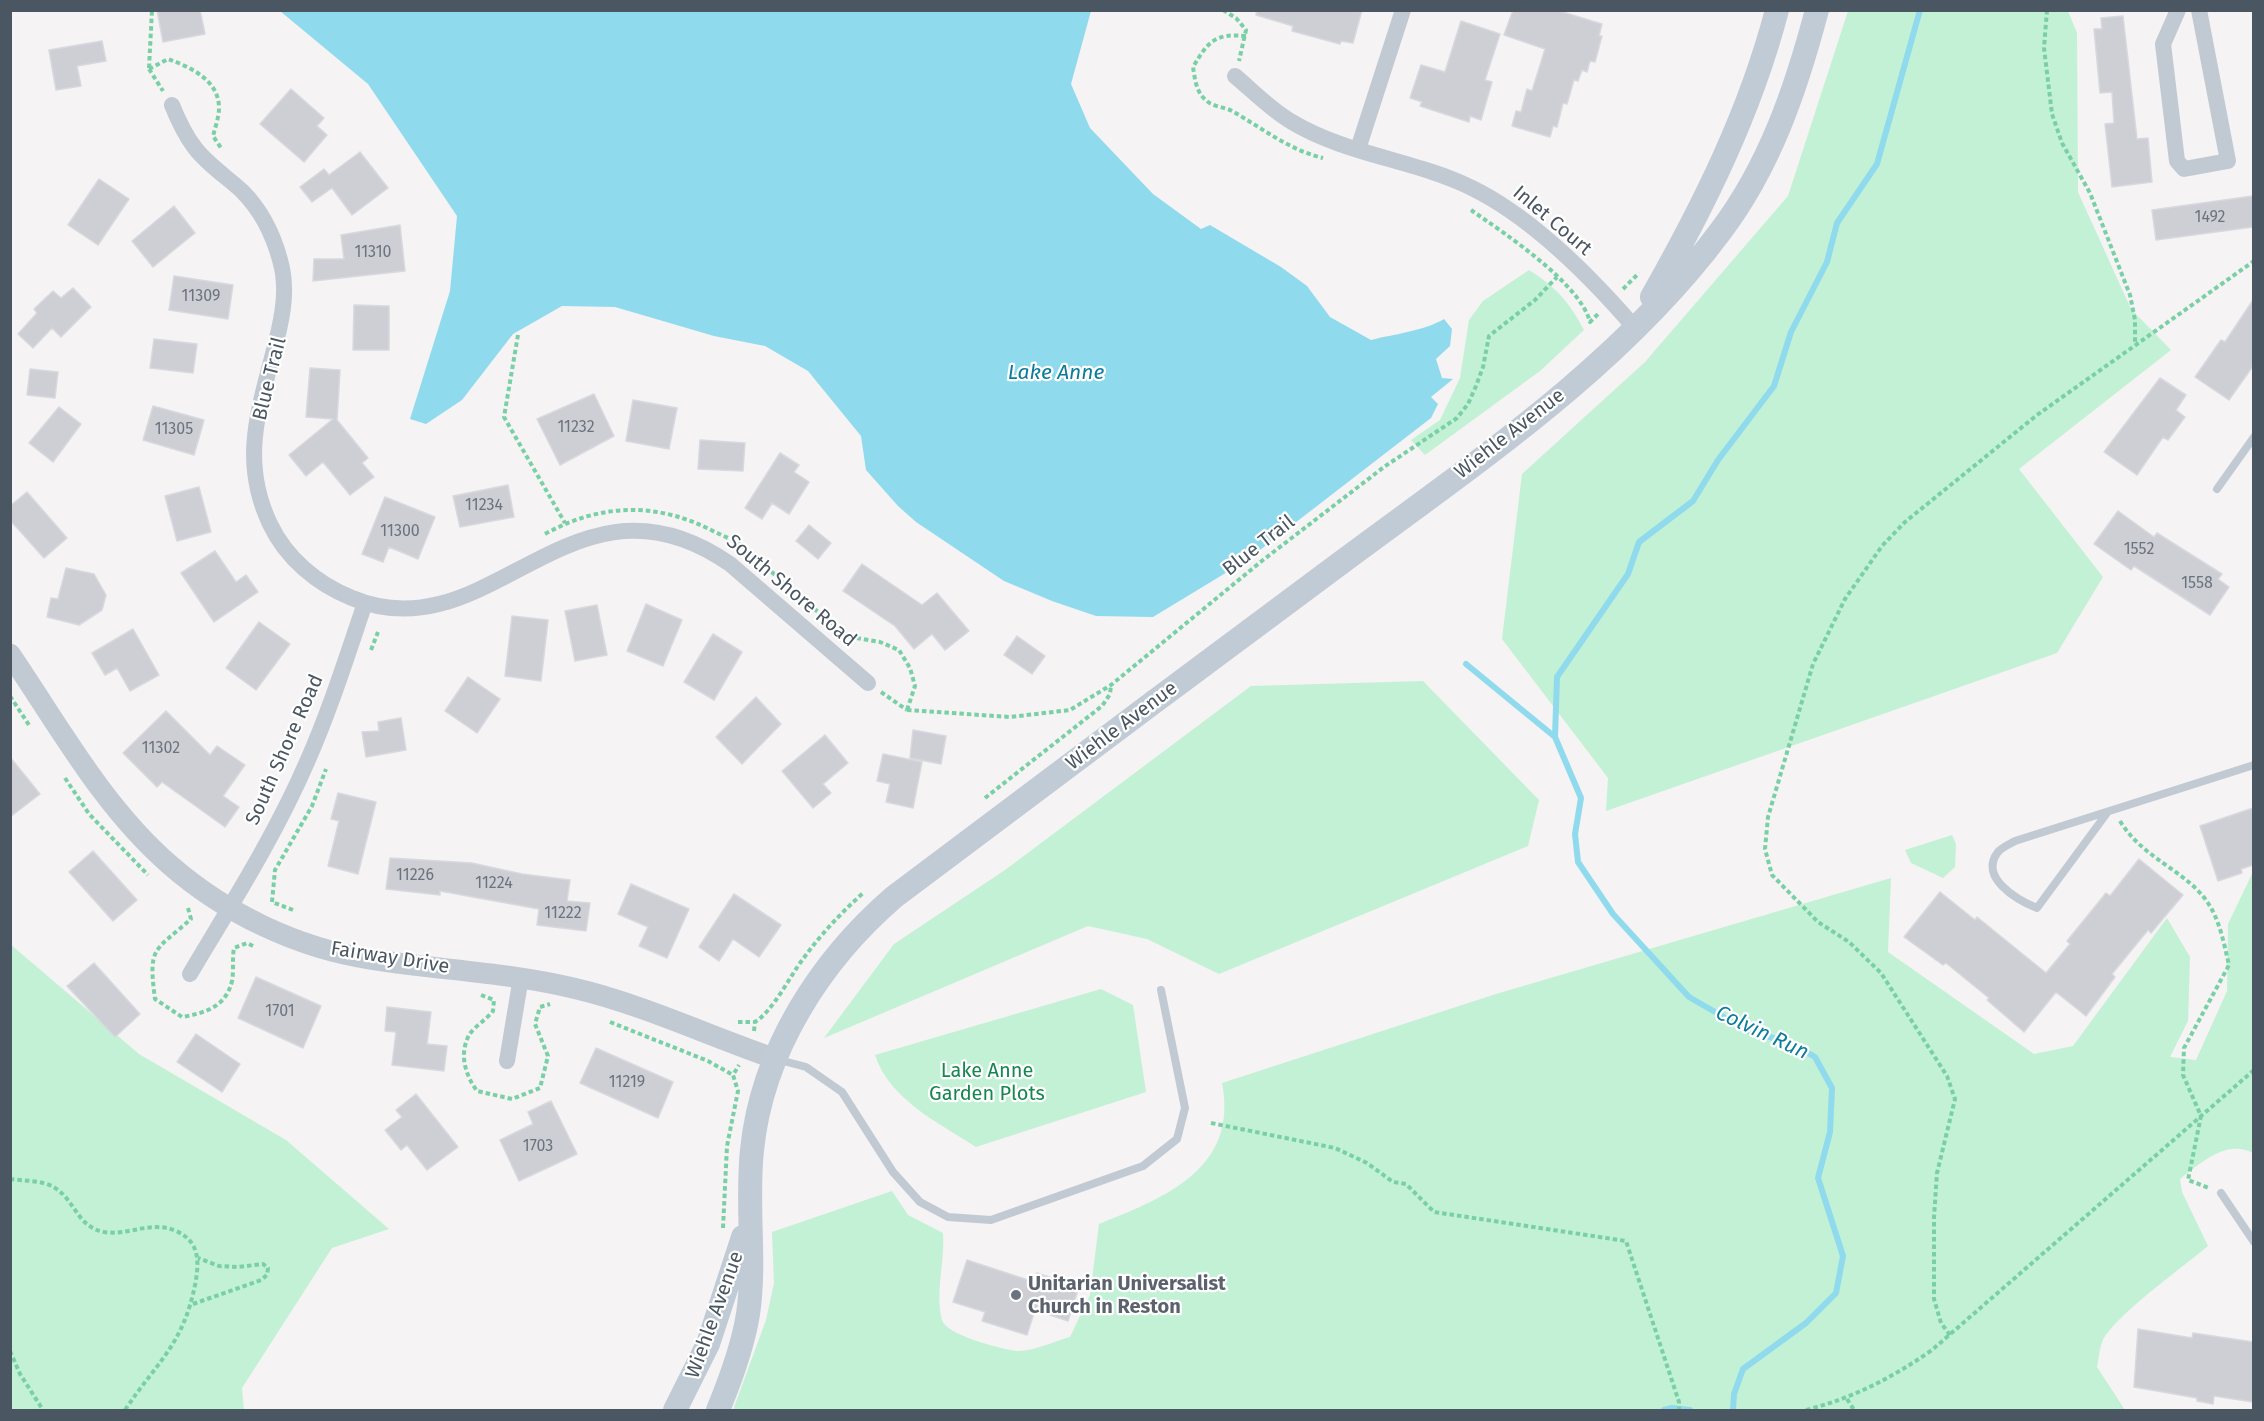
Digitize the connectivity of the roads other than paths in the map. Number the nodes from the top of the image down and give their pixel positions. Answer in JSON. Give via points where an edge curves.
{"nodes":[{"id":1,"x":1403,"y":10,"type":"edge"},
{"id":2,"x":1777,"y":10,"type":"edge"},
{"id":3,"x":1817,"y":10,"type":"edge"},
{"id":4,"x":2178,"y":10,"type":"edge"},
{"id":5,"x":2199,"y":10,"type":"edge"},
{"id":6,"x":1235,"y":75,"type":"road end"},
{"id":7,"x":172,"y":105,"type":"road end"},
{"id":8,"x":1358,"y":149,"type":"junction"},
{"id":9,"x":1635,"y":328,"type":"junction"},
{"id":10,"x":2253,"y":437,"type":"edge"},
{"id":11,"x":2217,"y":489,"type":"dead end"},
{"id":12,"x":365,"y":603,"type":"junction"},
{"id":13,"x":11,"y":654,"type":"edge"},
{"id":14,"x":868,"y":683,"type":"road end"},
{"id":15,"x":2253,"y":765,"type":"edge"},
{"id":16,"x":2110,"y":812,"type":"junction"},
{"id":17,"x":229,"y":908,"type":"junction"},
{"id":18,"x":190,"y":974,"type":"dead end"},
{"id":19,"x":521,"y":977,"type":"junction"},
{"id":20,"x":1161,"y":990,"type":"dead end"},
{"id":21,"x":776,"y":1059,"type":"junction"},
{"id":22,"x":507,"y":1061,"type":"dead end"},
{"id":23,"x":2221,"y":1193,"type":"road end"},
{"id":24,"x":750,"y":1217,"type":"junction"},
{"id":25,"x":2253,"y":1242,"type":"edge"},
{"id":26,"x":675,"y":1410,"type":"edge"},
{"id":27,"x":718,"y":1410,"type":"edge"}],
"edges":[{"from":1,"to":8,"type":"street"},
{"from":2,"to":9,"type":"main road","name":"Wiehle Avenue","via":[[1728,150],[1690,231]]},
{"from":3,"to":9,"type":"main road","name":"Wiehle Avenue","via":[[1794,92],[1754,180],[1706,251]]},
{"from":4,"to":5,"type":"street","via":[[2163,44],[2177,162],[2184,169],[2228,161]]},
{"from":6,"to":8,"type":"street","name":"Inlet Court","via":[[1290,121]]},
{"from":7,"to":12,"type":"street","name":"South Shore Road","via":[[196,149],[244,192],[261,214],[281,263],[282,317],[254,431],[252,459],[262,507],[287,552],[305,571],[328,587]]},
{"from":8,"to":9,"type":"street","name":"Inlet Court","via":[[1437,173],[1485,195],[1531,227],[1612,301]]},
{"from":9,"to":21,"type":"main road","name":"Wiehle Avenue","via":[[1576,382],[1473,465],[894,897],[862,925],[815,983]]},
{"from":10,"to":11,"type":"lane"},
{"from":12,"to":14,"type":"street","name":"South Shore Road","via":[[394,608],[449,602],[579,540],[633,529],[659,532],[685,538],[730,564]]},
{"from":12,"to":17,"type":"street","name":"South Shore Road","via":[[334,696],[306,763],[274,831]]},
{"from":13,"to":17,"type":"street","name":"Fairway Drive","via":[[109,800],[137,834],[170,865]]},
{"from":15,"to":16,"type":"lane"},
{"from":16,"to":16,"type":"lane","via":[[2015,842],[1998,852],[1992,868],[1996,880],[2023,903],[2037,908]]},
{"from":17,"to":18,"type":"street","name":"South Shore Road"},
{"from":17,"to":19,"type":"street","name":"Fairway Drive","via":[[281,934],[326,950],[369,959]]},
{"from":19,"to":21,"type":"street","name":"Fairway Drive","via":[[616,1000]]},
{"from":19,"to":22,"type":"street"},
{"from":20,"to":21,"type":"lane","via":[[1185,1108],[1177,1139],[1143,1166],[991,1220],[948,1217],[920,1202],[893,1172],[842,1092],[806,1066]]},
{"from":21,"to":24,"type":"main road","name":"Wiehle Avenue","via":[[765,1087],[752,1150]]},
{"from":23,"to":25,"type":"lane"},
{"from":24,"to":26,"type":"main road","name":"Wiehle Avenue","via":[[708,1344]]},
{"from":24,"to":27,"type":"main road","name":"Wiehle Avenue","via":[[748,1315]]}]}
